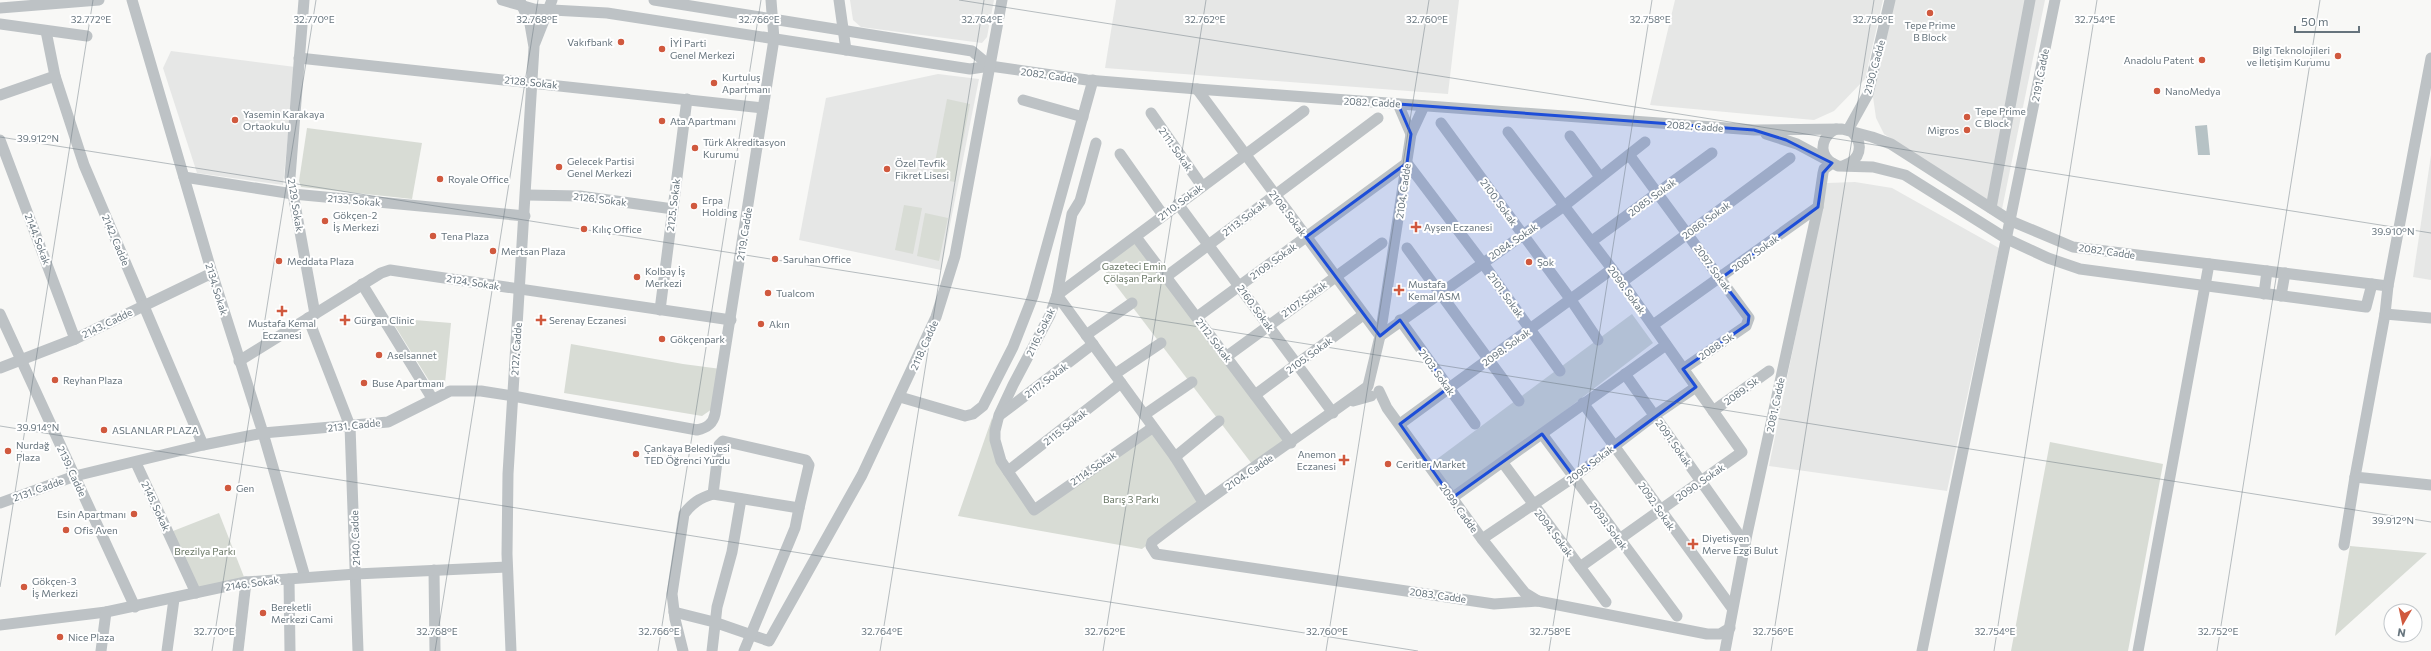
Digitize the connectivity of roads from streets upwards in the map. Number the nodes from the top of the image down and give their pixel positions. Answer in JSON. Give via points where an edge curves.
{"nodes":[{"id":1,"x":99,"y":0,"type":"edge"},
{"id":2,"x":132,"y":0,"type":"edge"},
{"id":3,"x":304,"y":0,"type":"edge"},
{"id":4,"x":502,"y":0,"type":"edge"},
{"id":5,"x":654,"y":0,"type":"edge"},
{"id":6,"x":771,"y":0,"type":"edge"},
{"id":7,"x":839,"y":0,"type":"edge"},
{"id":8,"x":1002,"y":0,"type":"edge"},
{"id":9,"x":1890,"y":0,"type":"edge"},
{"id":10,"x":2030,"y":0,"type":"edge"},
{"id":11,"x":2055,"y":0,"type":"edge"},
{"id":12,"x":521,"y":3,"type":"edge"},
{"id":13,"x":550,"y":5,"type":"edge"},
{"id":14,"x":0,"y":8,"type":"edge"},
{"id":15,"x":774,"y":19,"type":"junction"},
{"id":16,"x":0,"y":24,"type":"edge"},
{"id":17,"x":843,"y":30,"type":"junction"},
{"id":18,"x":46,"y":31,"type":"junction"},
{"id":19,"x":87,"y":36,"type":"dead end"},
{"id":20,"x":774,"y":38,"type":"junction"},
{"id":21,"x":534,"y":47,"type":"junction"},
{"id":22,"x":846,"y":50,"type":"junction"},
{"id":23,"x":299,"y":58,"type":"junction"},
{"id":24,"x":2431,"y":58,"type":"edge"},
{"id":25,"x":990,"y":66,"type":"junction"},
{"id":26,"x":55,"y":76,"type":"junction"},
{"id":27,"x":1093,"y":80,"type":"junction"},
{"id":28,"x":533,"y":82,"type":"junction"},
{"id":29,"x":1197,"y":90,"type":"junction"},
{"id":30,"x":0,"y":95,"type":"edge"},
{"id":31,"x":687,"y":99,"type":"junction"},
{"id":32,"x":1023,"y":100,"type":"dead end"},
{"id":33,"x":1398,"y":104,"type":"junction"},
{"id":34,"x":1424,"y":106,"type":"junction"},
{"id":35,"x":763,"y":108,"type":"junction"},
{"id":36,"x":1304,"y":111,"type":"dead end"},
{"id":37,"x":1151,"y":113,"type":"dead end"},
{"id":38,"x":1083,"y":117,"type":"junction"},
{"id":39,"x":1378,"y":118,"type":"dead end"},
{"id":40,"x":1441,"y":123,"type":"dead end"},
{"id":41,"x":1836,"y":129,"type":"junction"},
{"id":42,"x":1754,"y":130,"type":"junction"},
{"id":43,"x":1850,"y":131,"type":"junction"},
{"id":44,"x":1508,"y":132,"type":"dead end"},
{"id":45,"x":1411,"y":134,"type":"junction"},
{"id":46,"x":1570,"y":136,"type":"dead end"},
{"id":47,"x":0,"y":140,"type":"edge"},
{"id":48,"x":1645,"y":142,"type":"dead end"},
{"id":49,"x":1096,"y":143,"type":"dead end"},
{"id":50,"x":1712,"y":153,"type":"dead end"},
{"id":51,"x":1120,"y":154,"type":"dead end"},
{"id":52,"x":1245,"y":155,"type":"junction"},
{"id":53,"x":1630,"y":156,"type":"junction"},
{"id":54,"x":1790,"y":158,"type":"dead end"},
{"id":55,"x":1407,"y":163,"type":"junction"},
{"id":56,"x":1832,"y":164,"type":"junction"},
{"id":57,"x":1844,"y":166,"type":"junction"},
{"id":58,"x":184,"y":177,"type":"junction"},
{"id":59,"x":1600,"y":177,"type":"junction"},
{"id":60,"x":1202,"y":186,"type":"junction"},
{"id":61,"x":1657,"y":193,"type":"junction"},
{"id":62,"x":293,"y":194,"type":"junction"},
{"id":63,"x":527,"y":195,"type":"junction"},
{"id":64,"x":1275,"y":195,"type":"junction"},
{"id":65,"x":1178,"y":204,"type":"junction"},
{"id":66,"x":1564,"y":206,"type":"junction"},
{"id":67,"x":1818,"y":207,"type":"junction"},
{"id":68,"x":1991,"y":208,"type":"junction"},
{"id":69,"x":672,"y":209,"type":"junction"},
{"id":70,"x":1163,"y":215,"type":"junction"},
{"id":71,"x":525,"y":216,"type":"junction"},
{"id":72,"x":2011,"y":221,"type":"junction"},
{"id":73,"x":1688,"y":234,"type":"junction"},
{"id":74,"x":1523,"y":235,"type":"junction"},
{"id":75,"x":1136,"y":237,"type":"junction"},
{"id":76,"x":1306,"y":237,"type":"junction"},
{"id":77,"x":2007,"y":239,"type":"junction"},
{"id":78,"x":1592,"y":241,"type":"junction"},
{"id":79,"x":1382,"y":243,"type":"dead end"},
{"id":80,"x":1209,"y":245,"type":"junction"},
{"id":81,"x":1407,"y":248,"type":"dead end"},
{"id":82,"x":1482,"y":262,"type":"junction"},
{"id":83,"x":2209,"y":264,"type":"junction"},
{"id":84,"x":1612,"y":269,"type":"junction"},
{"id":85,"x":2267,"y":272,"type":"junction"},
{"id":86,"x":212,"y":273,"type":"junction"},
{"id":87,"x":2285,"y":274,"type":"junction"},
{"id":88,"x":1167,"y":276,"type":"junction"},
{"id":89,"x":1334,"y":276,"type":"junction"},
{"id":90,"x":1720,"y":279,"type":"junction"},
{"id":91,"x":1622,"y":282,"type":"junction"},
{"id":92,"x":362,"y":284,"type":"junction"},
{"id":93,"x":2372,"y":284,"type":"junction"},
{"id":94,"x":1239,"y":286,"type":"junction"},
{"id":95,"x":2388,"y":286,"type":"junction"},
{"id":96,"x":2207,"y":287,"type":"junction"},
{"id":97,"x":520,"y":289,"type":"junction"},
{"id":98,"x":1440,"y":292,"type":"junction"},
{"id":99,"x":2264,"y":294,"type":"junction"},
{"id":100,"x":1057,"y":295,"type":"junction"},
{"id":101,"x":2281,"y":296,"type":"junction"},
{"id":102,"x":1571,"y":300,"type":"junction"},
{"id":103,"x":1132,"y":303,"type":"dead end"},
{"id":104,"x":144,"y":306,"type":"junction"},
{"id":105,"x":660,"y":310,"type":"junction"},
{"id":106,"x":0,"y":314,"type":"edge"},
{"id":107,"x":2385,"y":314,"type":"junction"},
{"id":108,"x":1363,"y":315,"type":"junction"},
{"id":109,"x":311,"y":316,"type":"junction"},
{"id":110,"x":1197,"y":317,"type":"junction"},
{"id":111,"x":2431,"y":318,"type":"edge"},
{"id":112,"x":730,"y":320,"type":"junction"},
{"id":113,"x":1400,"y":320,"type":"junction"},
{"id":114,"x":1748,"y":324,"type":"joint"},
{"id":115,"x":1268,"y":325,"type":"junction"},
{"id":116,"x":1653,"y":325,"type":"junction"},
{"id":117,"x":1531,"y":329,"type":"junction"},
{"id":118,"x":1086,"y":335,"type":"junction"},
{"id":119,"x":1380,"y":336,"type":"junction"},
{"id":120,"x":75,"y":339,"type":"junction"},
{"id":121,"x":1598,"y":340,"type":"dead end"},
{"id":122,"x":1161,"y":343,"type":"dead end"},
{"id":123,"x":1093,"y":344,"type":"junction"},
{"id":124,"x":1666,"y":345,"type":"junction"},
{"id":125,"x":1226,"y":357,"type":"junction"},
{"id":126,"x":1490,"y":359,"type":"junction"},
{"id":127,"x":20,"y":360,"type":"junction"},
{"id":128,"x":239,"y":361,"type":"junction"},
{"id":129,"x":1296,"y":364,"type":"junction"},
{"id":130,"x":0,"y":368,"type":"edge"},
{"id":131,"x":1683,"y":369,"type":"junction"},
{"id":132,"x":1560,"y":371,"type":"dead end"},
{"id":133,"x":1769,"y":371,"type":"dead end"},
{"id":134,"x":1625,"y":374,"type":"junction"},
{"id":135,"x":1118,"y":378,"type":"junction"},
{"id":136,"x":1192,"y":382,"type":"dead end"},
{"id":137,"x":1696,"y":387,"type":"junction"},
{"id":138,"x":1448,"y":388,"type":"junction"},
{"id":139,"x":1373,"y":391,"type":"junction"},
{"id":140,"x":1255,"y":395,"type":"junction"},
{"id":141,"x":513,"y":396,"type":"junction"},
{"id":142,"x":432,"y":398,"type":"junction"},
{"id":143,"x":900,"y":398,"type":"junction"},
{"id":144,"x":1519,"y":401,"type":"dead end"},
{"id":145,"x":1583,"y":403,"type":"junction"},
{"id":146,"x":1713,"y":411,"type":"junction"},
{"id":147,"x":1333,"y":414,"type":"junction"},
{"id":148,"x":999,"y":415,"type":"junction"},
{"id":149,"x":1144,"y":415,"type":"junction"},
{"id":150,"x":1655,"y":415,"type":"junction"},
{"id":151,"x":1219,"y":421,"type":"dead end"},
{"id":152,"x":1400,"y":424,"type":"junction"},
{"id":153,"x":1475,"y":424,"type":"dead end"},
{"id":154,"x":350,"y":426,"type":"junction"},
{"id":155,"x":707,"y":427,"type":"joint"},
{"id":156,"x":1152,"y":428,"type":"junction"},
{"id":157,"x":263,"y":433,"type":"junction"},
{"id":158,"x":1542,"y":434,"type":"junction"},
{"id":159,"x":1291,"y":443,"type":"junction"},
{"id":160,"x":203,"y":445,"type":"junction"},
{"id":161,"x":1616,"y":445,"type":"junction"},
{"id":162,"x":1742,"y":452,"type":"joint"},
{"id":163,"x":1175,"y":457,"type":"junction"},
{"id":164,"x":136,"y":463,"type":"junction"},
{"id":165,"x":1503,"y":463,"type":"junction"},
{"id":166,"x":1008,"y":471,"type":"junction"},
{"id":167,"x":75,"y":476,"type":"junction"},
{"id":168,"x":1574,"y":477,"type":"junction"},
{"id":169,"x":2355,"y":477,"type":"junction"},
{"id":170,"x":1700,"y":480,"type":"junction"},
{"id":171,"x":2431,"y":485,"type":"edge"},
{"id":172,"x":713,"y":494,"type":"junction"},
{"id":173,"x":1452,"y":498,"type":"junction"},
{"id":174,"x":741,"y":500,"type":"junction"},
{"id":175,"x":1203,"y":502,"type":"junction"},
{"id":176,"x":0,"y":503,"type":"edge"},
{"id":177,"x":1534,"y":506,"type":"junction"},
{"id":178,"x":799,"y":508,"type":"junction"},
{"id":179,"x":1034,"y":510,"type":"joint"},
{"id":180,"x":1660,"y":510,"type":"junction"},
{"id":181,"x":1737,"y":532,"type":"dead end"},
{"id":182,"x":1482,"y":539,"type":"junction"},
{"id":183,"x":1619,"y":540,"type":"junction"},
{"id":184,"x":1152,"y":542,"type":"joint"},
{"id":185,"x":2344,"y":545,"type":"dead end"},
{"id":186,"x":507,"y":567,"type":"junction"},
{"id":187,"x":1580,"y":567,"type":"junction"},
{"id":188,"x":434,"y":570,"type":"junction"},
{"id":189,"x":356,"y":574,"type":"junction"},
{"id":190,"x":305,"y":577,"type":"junction"},
{"id":191,"x":289,"y":579,"type":"junction"},
{"id":192,"x":246,"y":582,"type":"junction"},
{"id":193,"x":196,"y":593,"type":"junction"},
{"id":194,"x":174,"y":598,"type":"junction"},
{"id":195,"x":1538,"y":601,"type":"junction"},
{"id":196,"x":1606,"y":602,"type":"dead end"},
{"id":197,"x":135,"y":607,"type":"junction"},
{"id":198,"x":1732,"y":608,"type":"junction"},
{"id":199,"x":106,"y":612,"type":"junction"},
{"id":200,"x":674,"y":612,"type":"junction"},
{"id":201,"x":1677,"y":616,"type":"dead end"},
{"id":202,"x":714,"y":622,"type":"junction"},
{"id":203,"x":0,"y":625,"type":"edge"},
{"id":204,"x":1730,"y":628,"type":"junction"},
{"id":205,"x":750,"y":634,"type":"junction"},
{"id":206,"x":102,"y":651,"type":"edge"},
{"id":207,"x":167,"y":651,"type":"edge"},
{"id":208,"x":238,"y":651,"type":"edge"},
{"id":209,"x":290,"y":651,"type":"edge"},
{"id":210,"x":358,"y":651,"type":"edge"},
{"id":211,"x":435,"y":651,"type":"edge"},
{"id":212,"x":511,"y":651,"type":"edge"},
{"id":213,"x":683,"y":651,"type":"edge"},
{"id":214,"x":712,"y":651,"type":"edge"},
{"id":215,"x":744,"y":651,"type":"edge"},
{"id":216,"x":1725,"y":651,"type":"edge"},
{"id":217,"x":1922,"y":651,"type":"edge"},
{"id":218,"x":2138,"y":651,"type":"edge"}],
"edges":[{"from":1,"to":14,"type":"street"},
{"from":2,"to":58,"type":"street","name":"2134. Sokak"},
{"from":3,"to":23,"type":"street","name":"2129. Sokak"},
{"from":4,"to":12,"type":"street","name":"2082. Cadde"},
{"from":5,"to":15,"type":"street"},
{"from":6,"to":15,"type":"street","name":"2119. Cadde"},
{"from":7,"to":17,"type":"street"},
{"from":8,"to":25,"type":"street","name":"2118. Cadde"},
{"from":9,"to":43,"type":"street","name":"2190. Cadde","via":[[1868,94]]},
{"from":10,"to":68,"type":"street"},
{"from":11,"to":72,"type":"street","name":"2191. Cadde"},
{"from":12,"to":13,"type":"street","name":"2082. Cadde"},
{"from":12,"to":21,"type":"street","name":"2127. Cadde","via":[[530,24]]},
{"from":13,"to":20,"type":"street","name":"2082. Cadde"},
{"from":13,"to":21,"type":"street","name":"2127. Cadde"},
{"from":15,"to":17,"type":"street"},
{"from":15,"to":20,"type":"street","name":"2119. Cadde"},
{"from":16,"to":18,"type":"street"},
{"from":17,"to":22,"type":"street"},
{"from":17,"to":25,"type":"street","via":[[972,51]]},
{"from":18,"to":19,"type":"street"},
{"from":18,"to":26,"type":"street","name":"2142. Cadde"},
{"from":20,"to":22,"type":"street","name":"2082. Cadde"},
{"from":20,"to":35,"type":"street","name":"2119. Cadde"},
{"from":21,"to":28,"type":"street","name":"2127. Cadde"},
{"from":22,"to":25,"type":"street","name":"2082. Cadde","via":[[970,69]]},
{"from":23,"to":28,"type":"street","name":"2128. Sokak"},
{"from":23,"to":62,"type":"street","name":"2129. Sokak","via":[[290,177]]},
{"from":24,"to":95,"type":"street"},
{"from":25,"to":27,"type":"street","name":"2082. Cadde"},
{"from":25,"to":143,"type":"street","name":"2118. Cadde","via":[[950,276],[936,317]]},
{"from":26,"to":30,"type":"street"},
{"from":26,"to":104,"type":"street","name":"2142. Cadde","via":[[84,165]]},
{"from":27,"to":29,"type":"street","name":"2082. Cadde"},
{"from":27,"to":38,"type":"street"},
{"from":28,"to":31,"type":"street","name":"2128. Sokak"},
{"from":28,"to":63,"type":"street","name":"2127. Cadde"},
{"from":29,"to":33,"type":"street","name":"2082. Cadde"},
{"from":29,"to":52,"type":"street","name":"2108. Sokak"},
{"from":31,"to":35,"type":"street","name":"2128. Sokak"},
{"from":31,"to":69,"type":"street","name":"2125. Sokak"},
{"from":32,"to":38,"type":"street"},
{"from":33,"to":34,"type":"street","name":"2082. Cadde"},
{"from":33,"to":45,"type":"street"},
{"from":34,"to":42,"type":"street","name":"2082. Cadde"},
{"from":34,"to":45,"type":"street","name":"2104. Cadde"},
{"from":35,"to":112,"type":"street","name":"2119. Cadde"},
{"from":36,"to":52,"type":"street","name":"2110. Sokak"},
{"from":37,"to":60,"type":"street","name":"2111. Sokak"},
{"from":38,"to":143,"type":"street","via":[[1033,296],[1013,347],[983,406],[973,414],[965,416]]},
{"from":39,"to":64,"type":"street","name":"2113. Sokak"},
{"from":40,"to":74,"type":"street","name":"2100. Sokak"},
{"from":41,"to":42,"type":"street","name":"2082. Cadde"},
{"from":41,"to":43,"type":"street","name":"2082. Cadde"},
{"from":41,"to":56,"type":"street","via":[[1826,136],[1822,148]]},
{"from":42,"to":56,"type":"street","name":"2082. Cadde","via":[[1797,144]]},
{"from":43,"to":57,"type":"street","via":[[1859,143],[1858,154]]},
{"from":43,"to":68,"type":"street","name":"2082. Cadde","via":[[1891,144]]},
{"from":44,"to":66,"type":"street","name":"2096. Sokak"},
{"from":45,"to":55,"type":"street","name":"2104. Cadde"},
{"from":46,"to":59,"type":"street"},
{"from":47,"to":120,"type":"street","name":"2144. Sokak"},
{"from":48,"to":53,"type":"street","name":"2084. Sokak"},
{"from":49,"to":100,"type":"street","name":"2116. Sokak","via":[[1080,201],[1072,214]]},
{"from":50,"to":61,"type":"street","name":"2085. Sokak"},
{"from":51,"to":70,"type":"street"},
{"from":52,"to":60,"type":"street","name":"2110. Sokak"},
{"from":52,"to":64,"type":"street","name":"2108. Sokak"},
{"from":53,"to":59,"type":"street","name":"2084. Sokak"},
{"from":53,"to":61,"type":"street","name":"2097. Sokak"},
{"from":54,"to":73,"type":"street","name":"2086. Sokak"},
{"from":55,"to":76,"type":"street","name":"2109. Sokak"},
{"from":55,"to":82,"type":"street","name":"2101. Sokak"},
{"from":55,"to":119,"type":"street","name":"2104. Cadde"},
{"from":56,"to":57,"type":"street","name":"2082. Cadde"},
{"from":56,"to":67,"type":"street","name":"2081. Cadde","via":[[1824,169]]},
{"from":57,"to":77,"type":"street","name":"2082. Cadde","via":[[1873,167],[1905,176]]},
{"from":58,"to":62,"type":"street","name":"2133. Sokak"},
{"from":58,"to":86,"type":"street","name":"2134. Sokak"},
{"from":59,"to":66,"type":"street","name":"2084. Sokak"},
{"from":60,"to":65,"type":"street","name":"2110. Sokak"},
{"from":61,"to":73,"type":"street","name":"2097. Sokak"},
{"from":61,"to":78,"type":"street","name":"2085. Sokak"},
{"from":62,"to":71,"type":"street","name":"2133. Sokak"},
{"from":62,"to":109,"type":"street","name":"2129. Sokak"},
{"from":63,"to":69,"type":"street","name":"2126. Sokak","via":[[580,196]]},
{"from":63,"to":71,"type":"street","name":"2127. Cadde"},
{"from":64,"to":76,"type":"street","name":"2108. Sokak"},
{"from":64,"to":80,"type":"street","name":"2113. Sokak"},
{"from":65,"to":70,"type":"street","name":"2110. Sokak"},
{"from":65,"to":80,"type":"street","name":"2160. Sokak"},
{"from":66,"to":74,"type":"street","name":"2084. Sokak"},
{"from":66,"to":78,"type":"street","name":"2096. Sokak"},
{"from":67,"to":90,"type":"street","name":"2087. Sokak"},
{"from":67,"to":198,"type":"street","name":"2081. Cadde"},
{"from":68,"to":72,"type":"street","name":"2082. Cadde"},
{"from":69,"to":105,"type":"street","name":"2125. Sokak"},
{"from":70,"to":75,"type":"street","name":"2110. Sokak"},
{"from":71,"to":97,"type":"street","name":"2127. Cadde"},
{"from":72,"to":77,"type":"street","name":"2191. Cadde"},
{"from":72,"to":83,"type":"street","name":"2082. Cadde","via":[[2077,248]]},
{"from":73,"to":90,"type":"street","name":"2097. Sokak"},
{"from":73,"to":91,"type":"street","name":"2086. Sokak"},
{"from":74,"to":82,"type":"street","name":"2084. Sokak"},
{"from":74,"to":102,"type":"street","name":"2100. Sokak"},
{"from":75,"to":88,"type":"street","name":"2112. Sokak"},
{"from":75,"to":100,"type":"street","name":"2110. Sokak"},
{"from":76,"to":89,"type":"street","name":"2108. Sokak"},
{"from":76,"to":94,"type":"street","name":"2109. Sokak"},
{"from":77,"to":96,"type":"street","name":"2082. Cadde","via":[[2080,269]]},
{"from":77,"to":217,"type":"street","name":"2191. Cadde"},
{"from":78,"to":84,"type":"street","name":"2096. Sokak"},
{"from":79,"to":89,"type":"street","name":"2107. Sokak"},
{"from":80,"to":88,"type":"street","name":"2113. Sokak"},
{"from":80,"to":94,"type":"street","name":"2160. Sokak"},
{"from":81,"to":98,"type":"street"},
{"from":82,"to":98,"type":"street","name":"2084. Sokak"},
{"from":82,"to":117,"type":"street","name":"2101. Sokak"},
{"from":83,"to":85,"type":"street","name":"2082. Cadde"},
{"from":83,"to":96,"type":"street"},
{"from":84,"to":91,"type":"street","name":"2096. Sokak"},
{"from":84,"to":102,"type":"street","name":"2098. Sokak"},
{"from":85,"to":87,"type":"street","name":"2082. Cadde"},
{"from":85,"to":99,"type":"street"},
{"from":86,"to":104,"type":"street","name":"2143. Cadde"},
{"from":86,"to":128,"type":"street","name":"2134. Sokak"},
{"from":87,"to":93,"type":"street","name":"2082. Cadde"},
{"from":87,"to":101,"type":"street"},
{"from":88,"to":110,"type":"street","name":"2112. Sokak"},
{"from":89,"to":108,"type":"street","name":"2108. Sokak"},
{"from":89,"to":115,"type":"street","name":"2107. Sokak"},
{"from":90,"to":114,"type":"street","name":"2097. Sokak","via":[[1749,316]]},
{"from":90,"to":116,"type":"street","name":"2087. Sokak"},
{"from":91,"to":116,"type":"street","name":"2096. Sokak"},
{"from":92,"to":97,"type":"street","name":"2124. Sokak","via":[[385,270],[390,270]]},
{"from":92,"to":109,"type":"street","name":"2124. Sokak"},
{"from":92,"to":142,"type":"street"},
{"from":93,"to":95,"type":"street","name":"2082. Cadde"},
{"from":93,"to":101,"type":"street","name":"2082. Cadde","via":[[2366,306]]},
{"from":94,"to":110,"type":"street","name":"2109. Sokak"},
{"from":94,"to":115,"type":"street","name":"2160. Sokak"},
{"from":95,"to":107,"type":"street"},
{"from":96,"to":99,"type":"street","name":"2082. Cadde"},
{"from":96,"to":218,"type":"street"},
{"from":97,"to":105,"type":"street","name":"2124. Sokak"},
{"from":97,"to":141,"type":"street","name":"2127. Cadde"},
{"from":98,"to":113,"type":"street","name":"2084. Sokak"},
{"from":98,"to":126,"type":"street"},
{"from":99,"to":101,"type":"street","name":"2082. Cadde"},
{"from":100,"to":118,"type":"street"},
{"from":100,"to":148,"type":"street","name":"2116. Sokak","via":[[1050,315]]},
{"from":102,"to":117,"type":"street","name":"2098. Sokak"},
{"from":102,"to":121,"type":"street","name":"2100. Sokak"},
{"from":103,"to":118,"type":"street"},
{"from":104,"to":120,"type":"street","name":"2143. Cadde"},
{"from":104,"to":160,"type":"street","name":"2142. Cadde"},
{"from":105,"to":112,"type":"street","name":"2124. Sokak"},
{"from":106,"to":127,"type":"street","name":"2139. Cadde"},
{"from":107,"to":111,"type":"street"},
{"from":107,"to":169,"type":"street"},
{"from":108,"to":119,"type":"street","name":"2108. Sokak"},
{"from":108,"to":129,"type":"street","name":"2105. Sokak"},
{"from":109,"to":128,"type":"street","name":"2124. Sokak"},
{"from":109,"to":154,"type":"street","name":"2129. Sokak"},
{"from":110,"to":125,"type":"street","name":"2112. Sokak"},
{"from":112,"to":155,"type":"street","name":"2119. Cadde","via":[[715,414]]},
{"from":113,"to":119,"type":"street","name":"2084. Sokak"},
{"from":113,"to":138,"type":"street","name":"2103. Sokak"},
{"from":114,"to":131,"type":"street","name":"2088. Sk"},
{"from":115,"to":125,"type":"street","name":"2107. Sokak"},
{"from":115,"to":129,"type":"street","name":"2160. Sokak"},
{"from":116,"to":124,"type":"street","name":"2096. Sokak"},
{"from":117,"to":126,"type":"street","name":"2098. Sokak"},
{"from":117,"to":132,"type":"street","name":"2101. Sokak"},
{"from":118,"to":123,"type":"street"},
{"from":119,"to":139,"type":"street","name":"2104. Cadde","via":[[1374,365]]},
{"from":120,"to":127,"type":"street","name":"2143. Cadde"},
{"from":122,"to":135,"type":"street"},
{"from":123,"to":135,"type":"street"},
{"from":123,"to":148,"type":"street","name":"2117. Sokak"},
{"from":124,"to":131,"type":"street","name":"2096. Sokak"},
{"from":124,"to":134,"type":"street"},
{"from":125,"to":140,"type":"street","name":"2112. Sokak"},
{"from":126,"to":138,"type":"street","name":"2098. Sokak"},
{"from":126,"to":144,"type":"street"},
{"from":127,"to":130,"type":"street","name":"2143. Cadde"},
{"from":127,"to":167,"type":"street","name":"2139. Cadde"},
{"from":128,"to":157,"type":"street","name":"2134. Sokak"},
{"from":129,"to":140,"type":"street","name":"2105. Sokak"},
{"from":129,"to":147,"type":"street","name":"2160. Sokak"},
{"from":131,"to":137,"type":"street","name":"2096. Sokak"},
{"from":133,"to":146,"type":"street","name":"2089. Sk"},
{"from":134,"to":145,"type":"street"},
{"from":134,"to":150,"type":"street","name":"2091. Sokak"},
{"from":135,"to":149,"type":"street"},
{"from":135,"to":166,"type":"street","name":"2115. Sokak"},
{"from":136,"to":149,"type":"street"},
{"from":137,"to":146,"type":"street","name":"2096. Sokak"},
{"from":137,"to":150,"type":"street","name":"2095. Sokak"},
{"from":138,"to":152,"type":"street","name":"2098. Sokak"},
{"from":138,"to":153,"type":"street","name":"2103. Sokak"},
{"from":139,"to":147,"type":"street","name":"2104. Cadde","via":[[1346,402]]},
{"from":139,"to":152,"type":"street","name":"2099. Cadde"},
{"from":140,"to":159,"type":"street","name":"2112. Sokak"},
{"from":141,"to":142,"type":"street","name":"2131. Cadde","via":[[480,391],[450,391]]},
{"from":141,"to":155,"type":"street","name":"2131. Cadde","via":[[697,430]]},
{"from":141,"to":186,"type":"street","name":"2127. Cadde","via":[[508,474]]},
{"from":142,"to":154,"type":"street","name":"2131. Cadde","via":[[388,422]]},
{"from":143,"to":205,"type":"street","name":"2118. Cadde","via":[[862,475],[769,641]]},
{"from":145,"to":158,"type":"street"},
{"from":145,"to":161,"type":"street","name":"2092. Sokak"},
{"from":146,"to":162,"type":"street","name":"2096. Sokak"},
{"from":147,"to":159,"type":"street","name":"2104. Cadde"},
{"from":148,"to":166,"type":"street","name":"2116. Sokak","via":[[995,440],[1001,461]]},
{"from":149,"to":156,"type":"street"},
{"from":150,"to":161,"type":"street","name":"2095. Sokak"},
{"from":150,"to":170,"type":"street","name":"2091. Sokak"},
{"from":151,"to":163,"type":"street"},
{"from":152,"to":173,"type":"street","name":"2099. Cadde"},
{"from":154,"to":157,"type":"street","name":"2131. Cadde"},
{"from":154,"to":189,"type":"street","name":"2140. Cadde"},
{"from":156,"to":163,"type":"street"},
{"from":156,"to":179,"type":"street","name":"2114. Sokak"},
{"from":157,"to":160,"type":"street","name":"2131. Cadde"},
{"from":157,"to":190,"type":"street","name":"2134. Sokak"},
{"from":158,"to":165,"type":"street"},
{"from":158,"to":168,"type":"street","name":"2093. Sokak"},
{"from":159,"to":175,"type":"street","name":"2104. Cadde"},
{"from":160,"to":164,"type":"street","name":"2131. Cadde"},
{"from":161,"to":168,"type":"street","name":"2095. Sokak"},
{"from":161,"to":180,"type":"street","name":"2092. Sokak"},
{"from":162,"to":170,"type":"street","name":"2090. Sokak"},
{"from":163,"to":175,"type":"street"},
{"from":164,"to":167,"type":"street","name":"2131. Cadde"},
{"from":164,"to":193,"type":"street","name":"2145. Sokak"},
{"from":165,"to":173,"type":"street"},
{"from":165,"to":177,"type":"street","name":"2094. Sokak"},
{"from":166,"to":179,"type":"street","name":"2116. Sokak"},
{"from":167,"to":176,"type":"street","name":"2131. Cadde"},
{"from":167,"to":197,"type":"street","name":"2139. Cadde"},
{"from":168,"to":177,"type":"street","name":"2095. Sokak"},
{"from":168,"to":183,"type":"street","name":"2093. Sokak"},
{"from":169,"to":171,"type":"street"},
{"from":169,"to":185,"type":"street"},
{"from":170,"to":180,"type":"street","name":"2090. Sokak"},
{"from":170,"to":181,"type":"street","name":"2091. Sokak"},
{"from":172,"to":174,"type":"street"},
{"from":172,"to":178,"type":"street","via":[[719,445],[723,441],[806,460],[809,465]]},
{"from":172,"to":200,"type":"street","via":[[691,504],[684,514],[672,594]]},
{"from":173,"to":182,"type":"street","name":"2099. Cadde"},
{"from":174,"to":178,"type":"street"},
{"from":174,"to":202,"type":"street","via":[[735,539]]},
{"from":175,"to":184,"type":"street","name":"2104. Cadde"},
{"from":177,"to":182,"type":"street","name":"2095. Sokak"},
{"from":177,"to":187,"type":"street","name":"2094. Sokak"},
{"from":178,"to":205,"type":"street","via":[[794,528]]},
{"from":180,"to":183,"type":"street","name":"2090. Sokak"},
{"from":180,"to":198,"type":"street","name":"2092. Sokak"},
{"from":182,"to":195,"type":"street","name":"2099. Cadde","via":[[1525,593]]},
{"from":183,"to":187,"type":"street","name":"2090. Sokak"},
{"from":183,"to":201,"type":"street","name":"2093. Sokak"},
{"from":184,"to":195,"type":"street","name":"2083. Cadde","via":[[1151,546],[1156,554],[1494,604]]},
{"from":186,"to":188,"type":"street","name":"2146. Sokak"},
{"from":186,"to":212,"type":"street","name":"2127. Cadde"},
{"from":187,"to":196,"type":"street","name":"2094. Sokak"},
{"from":188,"to":189,"type":"street","name":"2146. Sokak"},
{"from":188,"to":211,"type":"street"},
{"from":189,"to":190,"type":"street","name":"2146. Sokak"},
{"from":189,"to":210,"type":"street","name":"2140. Cadde"},
{"from":190,"to":191,"type":"street","name":"2146. Sokak"},
{"from":191,"to":192,"type":"street","name":"2146. Sokak"},
{"from":191,"to":209,"type":"street"},
{"from":192,"to":193,"type":"street","name":"2146. Sokak"},
{"from":192,"to":208,"type":"street"},
{"from":193,"to":194,"type":"street","name":"2146. Sokak"},
{"from":194,"to":197,"type":"street","name":"2146. Sokak"},
{"from":194,"to":207,"type":"street"},
{"from":195,"to":204,"type":"street","name":"2083. Cadde","via":[[1706,634],[1720,634]]},
{"from":197,"to":199,"type":"street","name":"2146. Sokak"},
{"from":198,"to":204,"type":"street","name":"2081. Cadde"},
{"from":199,"to":203,"type":"street","name":"2146. Sokak"},
{"from":199,"to":206,"type":"street"},
{"from":200,"to":202,"type":"street"},
{"from":200,"to":213,"type":"street"},
{"from":202,"to":205,"type":"street"},
{"from":202,"to":214,"type":"street"},
{"from":204,"to":216,"type":"street","name":"2081. Cadde"},
{"from":205,"to":215,"type":"street"}]}
